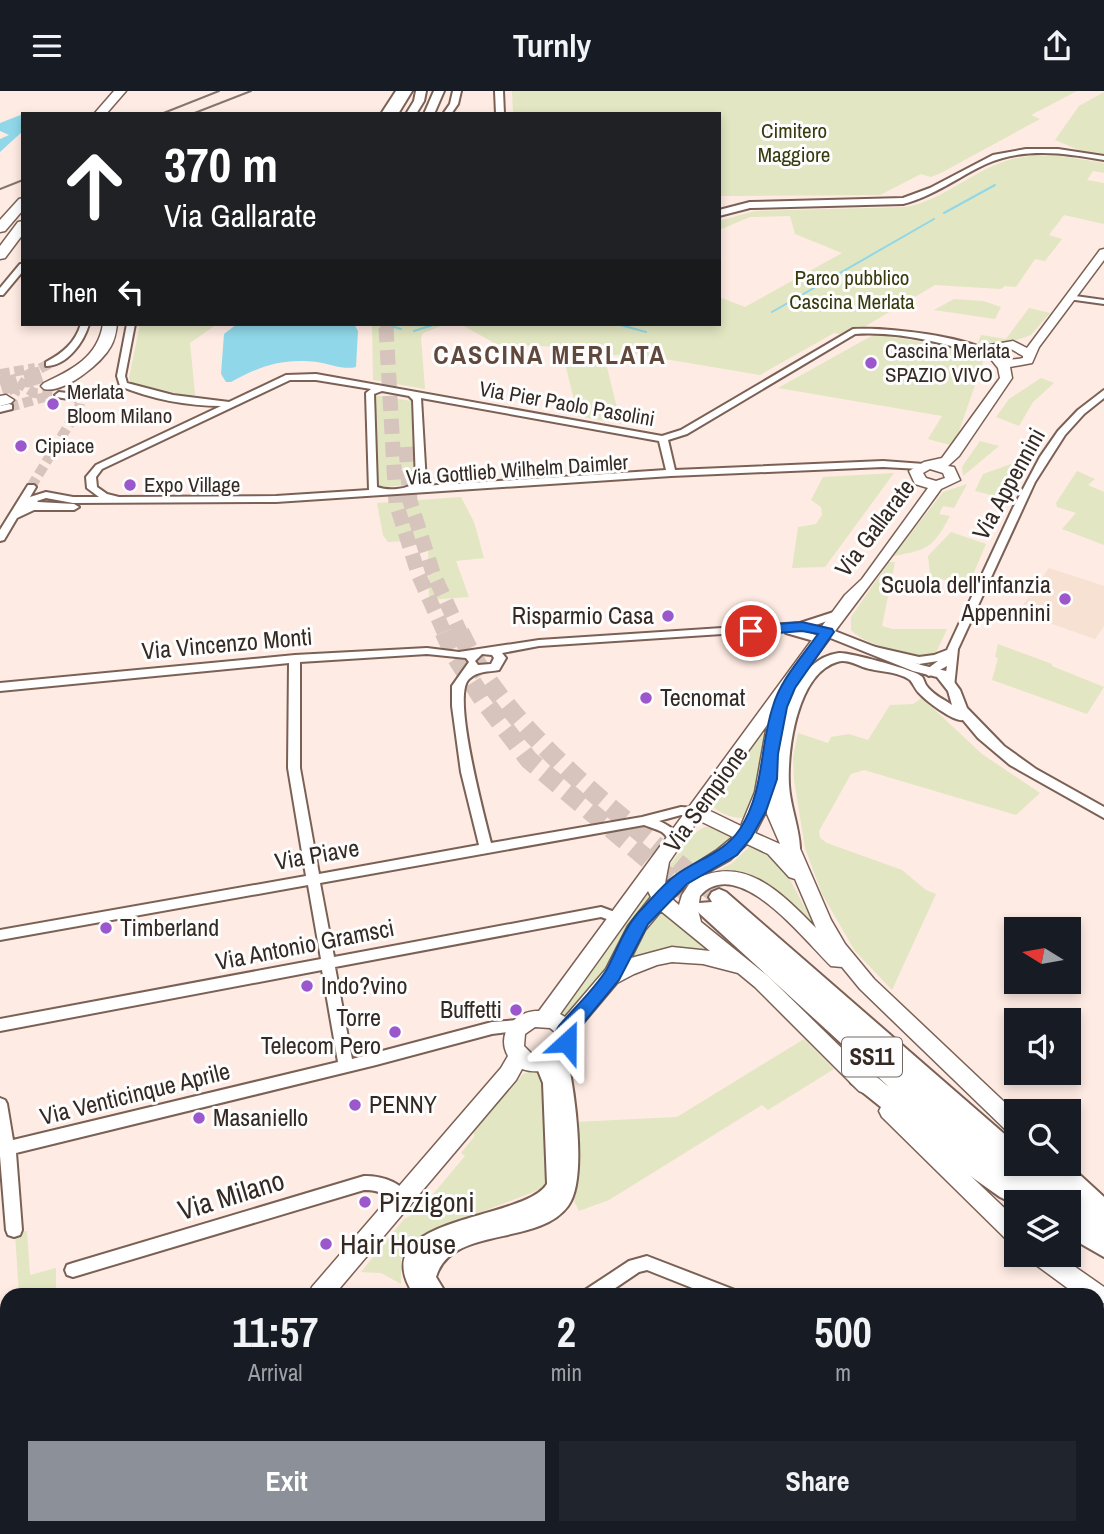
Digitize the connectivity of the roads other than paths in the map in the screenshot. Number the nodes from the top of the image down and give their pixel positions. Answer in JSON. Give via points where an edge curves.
{"nodes":[{"id":1,"x":120,"y":91,"type":"edge"},
{"id":2,"x":132,"y":91,"type":"edge"},
{"id":3,"x":400,"y":91,"type":"edge"},
{"id":4,"x":407,"y":91,"type":"edge"},
{"id":5,"x":413,"y":91,"type":"edge"},
{"id":6,"x":421,"y":91,"type":"edge"},
{"id":7,"x":430,"y":91,"type":"edge"},
{"id":8,"x":439,"y":91,"type":"edge"},
{"id":9,"x":446,"y":91,"type":"edge"},
{"id":10,"x":457,"y":91,"type":"edge"},
{"id":11,"x":499,"y":91,"type":"edge"},
{"id":12,"x":500,"y":110,"type":"edge"},
{"id":13,"x":102,"y":112,"type":"edge"},
{"id":14,"x":115,"y":112,"type":"edge"},
{"id":15,"x":386,"y":112,"type":"edge"},
{"id":16,"x":394,"y":112,"type":"edge"},
{"id":17,"x":400,"y":112,"type":"edge"},
{"id":18,"x":412,"y":112,"type":"edge"},
{"id":19,"x":422,"y":112,"type":"edge"},
{"id":20,"x":430,"y":112,"type":"edge"},
{"id":21,"x":439,"y":112,"type":"edge"},
{"id":22,"x":448,"y":112,"type":"edge"},
{"id":23,"x":1104,"y":158,"type":"edge"},
{"id":24,"x":21,"y":204,"type":"edge"},
{"id":25,"x":725,"y":204,"type":"edge"},
{"id":26,"x":21,"y":222,"type":"edge"},
{"id":27,"x":21,"y":227,"type":"edge"},
{"id":28,"x":0,"y":228,"type":"edge"},
{"id":29,"x":2,"y":249,"type":"edge"},
{"id":30,"x":1104,"y":251,"type":"edge"},
{"id":31,"x":21,"y":268,"type":"edge"},
{"id":32,"x":0,"y":293,"type":"edge"},
{"id":33,"x":1072,"y":297,"type":"junction"},
{"id":34,"x":1104,"y":302,"type":"edge"},
{"id":35,"x":84,"y":326,"type":"edge"},
{"id":36,"x":97,"y":326,"type":"edge"},
{"id":37,"x":110,"y":326,"type":"edge"},
{"id":38,"x":131,"y":326,"type":"edge"},
{"id":39,"x":1045,"y":332,"type":"junction"},
{"id":40,"x":1017,"y":346,"type":"junction"},
{"id":41,"x":996,"y":354,"type":"junction"},
{"id":42,"x":1024,"y":359,"type":"junction"},
{"id":43,"x":50,"y":378,"type":"junction"},
{"id":44,"x":380,"y":389,"type":"junction"},
{"id":45,"x":1104,"y":393,"type":"edge"},
{"id":46,"x":412,"y":394,"type":"junction"},
{"id":47,"x":75,"y":397,"type":"dead end"},
{"id":48,"x":236,"y":400,"type":"junction"},
{"id":49,"x":663,"y":439,"type":"junction"},
{"id":50,"x":943,"y":468,"type":"junction"},
{"id":51,"x":671,"y":473,"type":"junction"},
{"id":52,"x":925,"y":478,"type":"junction"},
{"id":53,"x":413,"y":490,"type":"junction"},
{"id":54,"x":381,"y":492,"type":"junction"},
{"id":55,"x":49,"y":495,"type":"junction"},
{"id":56,"x":119,"y":503,"type":"junction"},
{"id":57,"x":45,"y":506,"type":"junction"},
{"id":58,"x":14,"y":516,"type":"junction"},
{"id":59,"x":0,"y":538,"type":"edge"},
{"id":60,"x":840,"y":613,"type":"junction"},
{"id":61,"x":794,"y":629,"type":"junction"},
{"id":62,"x":824,"y":636,"type":"junction"},
{"id":63,"x":954,"y":647,"type":"junction"},
{"id":64,"x":862,"y":649,"type":"junction"},
{"id":65,"x":485,"y":656,"type":"junction"},
{"id":66,"x":295,"y":659,"type":"junction"},
{"id":67,"x":803,"y":665,"type":"junction"},
{"id":68,"x":897,"y":669,"type":"junction"},
{"id":69,"x":929,"y":672,"type":"junction"},
{"id":70,"x":917,"y":680,"type":"junction"},
{"id":71,"x":0,"y":687,"type":"edge"},
{"id":72,"x":788,"y":687,"type":"junction"},
{"id":73,"x":952,"y":690,"type":"junction"},
{"id":74,"x":939,"y":701,"type":"junction"},
{"id":75,"x":769,"y":779,"type":"junction"},
{"id":76,"x":696,"y":812,"type":"junction"},
{"id":77,"x":1104,"y":813,"type":"edge"},
{"id":78,"x":642,"y":821,"type":"junction"},
{"id":79,"x":1104,"y":824,"type":"edge"},
{"id":80,"x":746,"y":834,"type":"junction"},
{"id":81,"x":673,"y":845,"type":"junction"},
{"id":82,"x":486,"y":848,"type":"junction"},
{"id":83,"x":793,"y":849,"type":"junction"},
{"id":84,"x":313,"y":879,"type":"junction"},
{"id":85,"x":809,"y":892,"type":"junction"},
{"id":86,"x":661,"y":900,"type":"junction"},
{"id":87,"x":706,"y":910,"type":"junction"},
{"id":88,"x":618,"y":918,"type":"junction"},
{"id":89,"x":0,"y":935,"type":"edge"},
{"id":90,"x":328,"y":964,"type":"junction"},
{"id":91,"x":855,"y":971,"type":"junction"},
{"id":92,"x":607,"y":982,"type":"junction"},
{"id":93,"x":762,"y":982,"type":"junction"},
{"id":94,"x":545,"y":1019,"type":"junction"},
{"id":95,"x":0,"y":1025,"type":"edge"},
{"id":96,"x":565,"y":1031,"type":"junction"},
{"id":97,"x":528,"y":1054,"type":"junction"},
{"id":98,"x":346,"y":1066,"type":"junction"},
{"id":99,"x":859,"y":1076,"type":"junction"},
{"id":100,"x":0,"y":1104,"type":"edge"},
{"id":101,"x":1004,"y":1115,"type":"edge"},
{"id":102,"x":4,"y":1149,"type":"edge"},
{"id":103,"x":1004,"y":1150,"type":"edge"},
{"id":104,"x":1037,"y":1176,"type":"edge"},
{"id":105,"x":1065,"y":1176,"type":"edge"},
{"id":106,"x":1008,"y":1190,"type":"edge"},
{"id":107,"x":1027,"y":1190,"type":"edge"},
{"id":108,"x":402,"y":1198,"type":"junction"},
{"id":109,"x":1104,"y":1213,"type":"edge"},
{"id":110,"x":1004,"y":1222,"type":"edge"},
{"id":111,"x":1104,"y":1225,"type":"edge"},
{"id":112,"x":14,"y":1230,"type":"dead end"},
{"id":113,"x":1081,"y":1231,"type":"edge"},
{"id":114,"x":1081,"y":1241,"type":"edge"},
{"id":115,"x":1104,"y":1246,"type":"edge"},
{"id":116,"x":1104,"y":1256,"type":"edge"},
{"id":117,"x":1057,"y":1267,"type":"edge"},
{"id":118,"x":72,"y":1269,"type":"dead end"},
{"id":119,"x":326,"y":1288,"type":"edge"},
{"id":120,"x":418,"y":1288,"type":"edge"},
{"id":121,"x":433,"y":1288,"type":"edge"},
{"id":122,"x":602,"y":1288,"type":"edge"},
{"id":123,"x":711,"y":1288,"type":"edge"},
{"id":124,"x":1087,"y":1288,"type":"edge"}],
"edges":[{"from":1,"to":13,"type":"highway"},
{"from":2,"to":14,"type":"highway"},
{"from":3,"to":15,"type":"street"},
{"from":4,"to":16,"type":"highway"},
{"from":5,"to":17,"type":"highway"},
{"from":6,"to":18,"type":"highway"},
{"from":7,"to":19,"type":"highway"},
{"from":8,"to":20,"type":"highway"},
{"from":9,"to":21,"type":"highway"},
{"from":10,"to":22,"type":"street"},
{"from":11,"to":12,"type":"street"},
{"from":23,"to":25,"type":"street","via":[[1055,151],[1006,155],[918,197],[894,203]]},
{"from":24,"to":28,"type":"highway"},
{"from":26,"to":29,"type":"highway"},
{"from":27,"to":29,"type":"highway"},
{"from":30,"to":33,"type":"main road","name":"Via Gallarate"},
{"from":31,"to":32,"type":"street"},
{"from":33,"to":34,"type":"street"},
{"from":33,"to":39,"type":"main road","name":"Via Gallarate"},
{"from":35,"to":43,"type":"street","via":[[76,345]]},
{"from":36,"to":43,"type":"highway","via":[[91,342]]},
{"from":37,"to":43,"type":"highway","via":[[107,341],[96,357],[76,372]]},
{"from":38,"to":48,"type":"street","name":"Via Pier Paolo Pasolini","via":[[123,384],[206,403]]},
{"from":39,"to":40,"type":"main road","name":"Via Gallarate"},
{"from":39,"to":42,"type":"main road","name":"Via Gallarate"},
{"from":40,"to":41,"type":"main road","name":"Via Gallarate"},
{"from":40,"to":42,"type":"main road"},
{"from":41,"to":42,"type":"main road"},
{"from":41,"to":49,"type":"street","name":"Via Pier Paolo Pasolini","via":[[874,330],[853,332],[684,432]]},
{"from":41,"to":50,"type":"main road","name":"Via Gallarate","via":[[1006,378]]},
{"from":42,"to":50,"type":"main road","name":"Via Gallarate"},
{"from":43,"to":47,"type":"street"},
{"from":44,"to":46,"type":"street","name":"Via Pier Paolo Pasolini"},
{"from":44,"to":48,"type":"street","name":"Via Pier Paolo Pasolini","via":[[299,375]]},
{"from":44,"to":54,"type":"street","via":[[370,395],[372,488]]},
{"from":45,"to":63,"type":"street","name":"Via Appennini","via":[[1049,449],[1011,519]]},
{"from":46,"to":49,"type":"street","name":"Via Pier Paolo Pasolini"},
{"from":46,"to":53,"type":"street","name":"Via Gottlieb Wilhelm Daimler","via":[[417,402],[421,483]]},
{"from":48,"to":56,"type":"street","name":"Via Pier Paolo Pasolini","via":[[99,467],[92,488]]},
{"from":49,"to":51,"type":"street"},
{"from":50,"to":52,"type":"main road"},
{"from":50,"to":52,"type":"main road","name":"Via Gallarate","via":[[953,479],[944,485]]},
{"from":51,"to":52,"type":"street","name":"Via Gottlieb Wilhelm Daimler","via":[[883,464]]},
{"from":51,"to":53,"type":"street","name":"Via Gottlieb Wilhelm Daimler"},
{"from":52,"to":56,"type":"street","name":"Via Gottlieb Wilhelm Daimler","via":[[901,470],[864,470],[530,487],[296,506]]},
{"from":52,"to":60,"type":"main road","name":"Via Gallarate","via":[[861,573]]},
{"from":53,"to":54,"type":"street","name":"Via Gottlieb Wilhelm Daimler"},
{"from":54,"to":56,"type":"street","name":"Via Gottlieb Wilhelm Daimler"},
{"from":55,"to":56,"type":"street","name":"Via Gottlieb Wilhelm Daimler"},
{"from":55,"to":57,"type":"street","via":[[32,500],[34,505]]},
{"from":55,"to":58,"type":"street","via":[[35,486]]},
{"from":56,"to":57,"type":"street"},
{"from":57,"to":58,"type":"street","via":[[28,507]]},
{"from":58,"to":59,"type":"street"},
{"from":60,"to":61,"type":"street"},
{"from":60,"to":62,"type":"main road","name":"Via Gallarate"},
{"from":60,"to":64,"type":"street","via":[[842,627]]},
{"from":61,"to":62,"type":"street"},
{"from":61,"to":65,"type":"street","via":[[539,643]]},
{"from":61,"to":67,"type":"street","via":[[803,644]]},
{"from":62,"to":64,"type":"street"},
{"from":62,"to":67,"type":"main road","name":"Via Gallarate"},
{"from":63,"to":64,"type":"street","via":[[928,662]]},
{"from":63,"to":69,"type":"street","name":"Via Appennini","via":[[943,664]]},
{"from":63,"to":73,"type":"street","name":"Via Appennini"},
{"from":64,"to":67,"type":"street","via":[[829,651]]},
{"from":64,"to":68,"type":"street"},
{"from":64,"to":69,"type":"street"},
{"from":65,"to":66,"type":"street","name":"Via Vincenzo Monti","via":[[427,651]]},
{"from":65,"to":82,"type":"street","via":[[457,690],[471,794]]},
{"from":66,"to":71,"type":"street","name":"Via Vincenzo Monti"},
{"from":66,"to":84,"type":"street","via":[[294,768]]},
{"from":67,"to":72,"type":"main road","name":"Via Gallarate"},
{"from":68,"to":70,"type":"street"},
{"from":68,"to":83,"type":"street","via":[[834,658],[816,670],[798,697],[787,727],[781,768]]},
{"from":69,"to":70,"type":"street","name":"Via Appennini"},
{"from":69,"to":73,"type":"street","via":[[941,674]]},
{"from":70,"to":74,"type":"street","via":[[928,696]]},
{"from":72,"to":75,"type":"main road","name":"Via Sempione","via":[[774,728]]},
{"from":72,"to":76,"type":"main road","name":"Via Sempione"},
{"from":73,"to":74,"type":"street"},
{"from":73,"to":77,"type":"street","via":[[974,726],[1003,755]]},
{"from":74,"to":79,"type":"street","via":[[1004,764]]},
{"from":75,"to":80,"type":"main road","name":"Via Sempione"},
{"from":75,"to":83,"type":"main road","via":[[773,805]]},
{"from":76,"to":78,"type":"street","name":"Via Piave"},
{"from":76,"to":80,"type":"main road"},
{"from":76,"to":81,"type":"main road","name":"Via Sempione"},
{"from":78,"to":81,"type":"street","via":[[667,829]]},
{"from":78,"to":82,"type":"street","name":"Via Piave"},
{"from":80,"to":85,"type":"main road","via":[[785,857]]},
{"from":80,"to":86,"type":"main road","name":"Via Sempione","via":[[727,854],[681,880]]},
{"from":81,"to":86,"type":"main road","via":[[655,881]]},
{"from":81,"to":88,"type":"main road","name":"Via Sempione"},
{"from":82,"to":84,"type":"street","name":"Via Piave"},
{"from":83,"to":85,"type":"main road"},
{"from":84,"to":89,"type":"street","name":"Via Piave"},
{"from":84,"to":90,"type":"street"},
{"from":85,"to":91,"type":"main road","via":[[832,940]]},
{"from":86,"to":87,"type":"main road"},
{"from":86,"to":92,"type":"main road","name":"Via Sempione","via":[[635,930]]},
{"from":87,"to":91,"type":"main road","via":[[688,908],[695,889],[718,877],[744,879],[764,891],[836,959]]},
{"from":87,"to":93,"type":"main road"},
{"from":87,"to":103,"type":"highway","number":"SS11"},
{"from":87,"to":107,"type":"highway","number":"SS11"},
{"from":88,"to":90,"type":"street","name":"Via Antonio Gramsci","via":[[601,912]]},
{"from":88,"to":94,"type":"main road","name":"Via Sempione"},
{"from":90,"to":95,"type":"street","name":"Via Antonio Gramsci"},
{"from":90,"to":98,"type":"street"},
{"from":91,"to":101,"type":"main road"},
{"from":92,"to":93,"type":"main road","via":[[647,959],[685,954],[720,960]]},
{"from":92,"to":96,"type":"main road","name":"Via Sempione"},
{"from":93,"to":99,"type":"main road"},
{"from":94,"to":96,"type":"main road"},
{"from":94,"to":97,"type":"main road","via":[[533,1019]]},
{"from":96,"to":97,"type":"main road","name":"Via Sempione","via":[[567,1045]]},
{"from":97,"to":98,"type":"street","name":"Via Venticinque Aprile","via":[[497,1033],[485,1031]]},
{"from":97,"to":108,"type":"main road","name":"Via Sempione"},
{"from":97,"to":120,"type":"street","via":[[551,1083],[556,1185],[541,1202],[429,1241],[411,1269]]},
{"from":97,"to":121,"type":"street","via":[[564,1083],[569,1173],[564,1198],[547,1213],[443,1248],[429,1261],[426,1271]]},
{"from":98,"to":102,"type":"street","name":"Via Venticinque Aprile"},
{"from":99,"to":106,"type":"highway"},
{"from":99,"to":110,"type":"main road"},
{"from":100,"to":102,"type":"street"},
{"from":102,"to":112,"type":"street"},
{"from":104,"to":111,"type":"highway"},
{"from":105,"to":109,"type":"highway"},
{"from":108,"to":118,"type":"street","name":"Via Milano","via":[[381,1183],[363,1183]]},
{"from":108,"to":119,"type":"main road","name":"Via Sempione"},
{"from":113,"to":115,"type":"highway"},
{"from":114,"to":116,"type":"highway"},
{"from":117,"to":124,"type":"main road"},
{"from":122,"to":123,"type":"street","via":[[647,1263]]}]}
